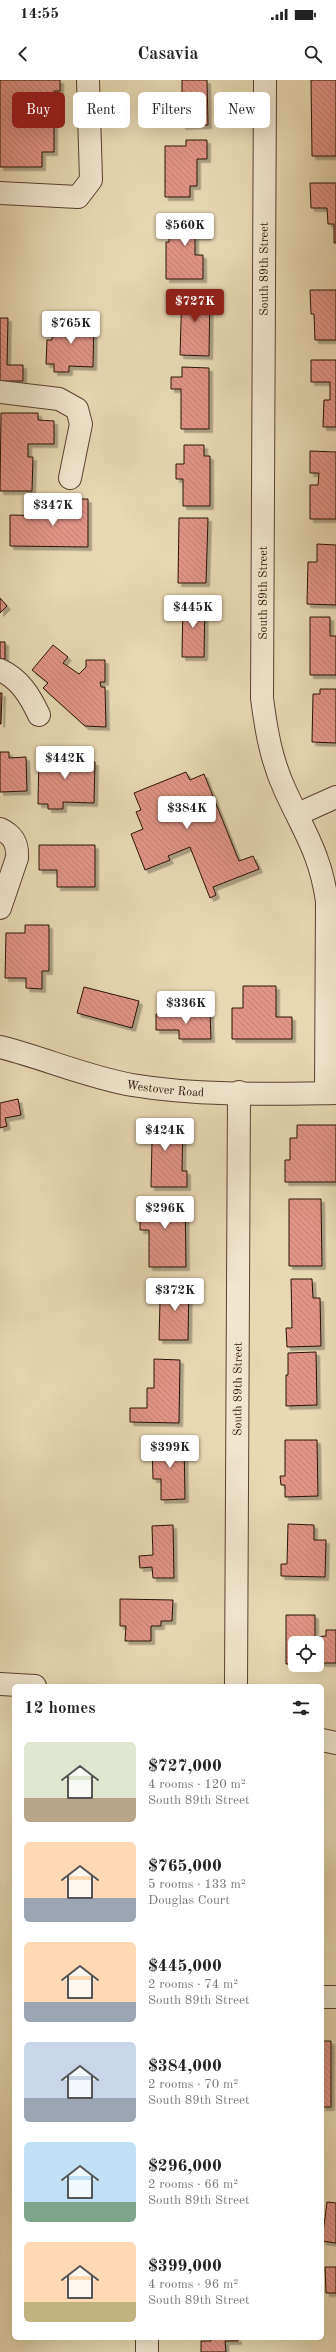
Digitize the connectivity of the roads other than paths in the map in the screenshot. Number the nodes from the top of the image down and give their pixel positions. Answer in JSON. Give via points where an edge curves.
{"nodes":[{"id":1,"x":88,"y":80,"type":"edge"},
{"id":2,"x":264,"y":80,"type":"edge"},
{"id":3,"x":0,"y":194,"type":"edge"},
{"id":4,"x":0,"y":392,"type":"edge"},
{"id":5,"x":70,"y":478,"type":"dead end"},
{"id":6,"x":0,"y":670,"type":"edge"},
{"id":7,"x":39,"y":715,"type":"dead end"},
{"id":8,"x":336,"y":797,"type":"edge"},
{"id":9,"x":298,"y":814,"type":"junction"},
{"id":10,"x":0,"y":829,"type":"edge"},
{"id":11,"x":0,"y":908,"type":"edge"},
{"id":12,"x":0,"y":1047,"type":"edge"},
{"id":13,"x":239,"y":1092,"type":"junction"},
{"id":14,"x":331,"y":1093,"type":"edge"},
{"id":15,"x":0,"y":1684,"type":"edge"},
{"id":16,"x":236,"y":1684,"type":"edge"},
{"id":17,"x":12,"y":1685,"type":"edge"},
{"id":18,"x":324,"y":1740,"type":"edge"},
{"id":19,"x":336,"y":1743,"type":"edge"},
{"id":20,"x":324,"y":1997,"type":"edge"},
{"id":21,"x":336,"y":1997,"type":"edge"},
{"id":22,"x":147,"y":2340,"type":"edge"},
{"id":23,"x":147,"y":2352,"type":"edge"}],
"edges":[{"from":1,"to":3,"type":"street","via":[[91,180],[78,196]]},
{"from":2,"to":9,"type":"street","name":"South 89th Street","via":[[262,698],[272,756],[285,790]]},
{"from":4,"to":5,"type":"street","via":[[60,399],[77,409],[81,424]]},
{"from":6,"to":7,"type":"street","via":[[16,680],[30,696]]},
{"from":8,"to":9,"type":"street"},
{"from":9,"to":14,"type":"street","name":"South 89th Street","via":[[319,862],[327,901]]},
{"from":10,"to":11,"type":"street","via":[[13,838],[17,851],[17,858]]},
{"from":12,"to":13,"type":"street","name":"Westover Road","via":[[132,1085]]},
{"from":13,"to":14,"type":"street","name":"Westover Road"},
{"from":13,"to":16,"type":"street","name":"South 89th Street"},
{"from":15,"to":17,"type":"street"},
{"from":18,"to":19,"type":"street"},
{"from":20,"to":21,"type":"street"},
{"from":22,"to":23,"type":"street"}]}
